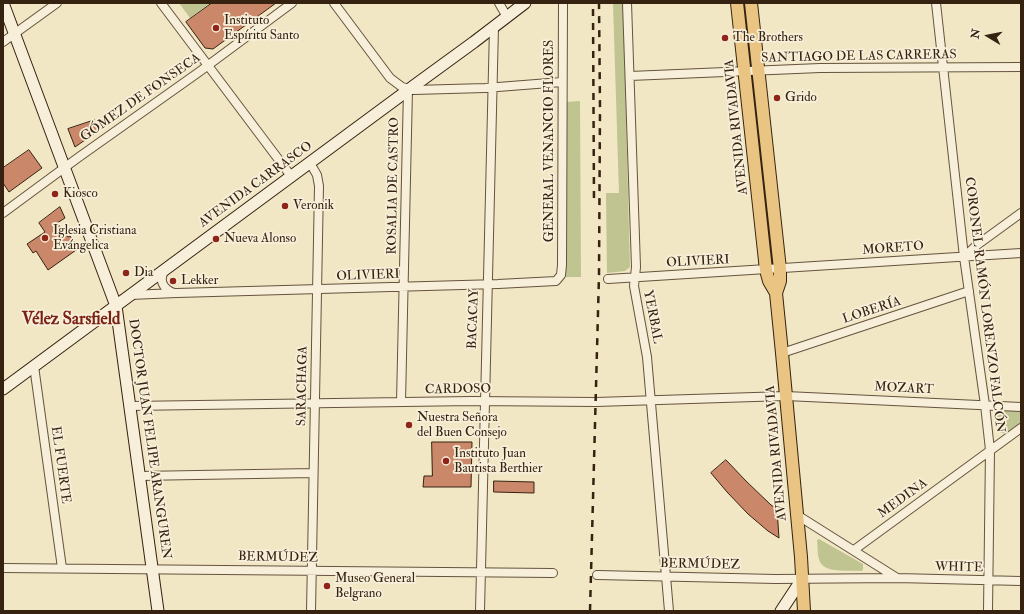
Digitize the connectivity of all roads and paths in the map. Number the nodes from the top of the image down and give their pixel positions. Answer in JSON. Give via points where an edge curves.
{"nodes":[{"id":1,"x":3,"y":3,"type":"edge"},
{"id":2,"x":57,"y":3,"type":"edge"},
{"id":3,"x":161,"y":3,"type":"edge"},
{"id":4,"x":292,"y":3,"type":"edge"},
{"id":5,"x":334,"y":3,"type":"edge"},
{"id":6,"x":499,"y":3,"type":"edge"},
{"id":7,"x":525,"y":3,"type":"edge"},
{"id":8,"x":563,"y":3,"type":"edge"},
{"id":9,"x":627,"y":3,"type":"edge"},
{"id":10,"x":737,"y":3,"type":"edge"},
{"id":11,"x":750,"y":3,"type":"edge"},
{"id":12,"x":936,"y":3,"type":"edge"},
{"id":13,"x":507,"y":17,"type":"junction"},
{"id":14,"x":494,"y":27,"type":"junction"},
{"id":15,"x":14,"y":34,"type":"junction"},
{"id":16,"x":3,"y":42,"type":"edge"},
{"id":17,"x":208,"y":66,"type":"junction"},
{"id":18,"x":943,"y":67,"type":"junction"},
{"id":19,"x":1021,"y":67,"type":"edge"},
{"id":20,"x":758,"y":70,"type":"junction"},
{"id":21,"x":744,"y":71,"type":"junction"},
{"id":22,"x":630,"y":76,"type":"junction"},
{"id":23,"x":562,"y":82,"type":"junction"},
{"id":24,"x":493,"y":87,"type":"junction"},
{"id":25,"x":408,"y":89,"type":"junction"},
{"id":26,"x":310,"y":163,"type":"junction"},
{"id":27,"x":64,"y":167,"type":"junction"},
{"id":28,"x":291,"y":176,"type":"junction"},
{"id":29,"x":3,"y":213,"type":"edge"},
{"id":30,"x":1021,"y":213,"type":"edge"},
{"id":31,"x":1021,"y":253,"type":"edge"},
{"id":32,"x":964,"y":257,"type":"junction"},
{"id":33,"x":780,"y":269,"type":"junction"},
{"id":34,"x":165,"y":270,"type":"junction"},
{"id":35,"x":766,"y":270,"type":"junction"},
{"id":36,"x":635,"y":277,"type":"junction"},
{"id":37,"x":559,"y":278,"type":"joint"},
{"id":38,"x":608,"y":279,"type":"dead end"},
{"id":39,"x":487,"y":284,"type":"junction"},
{"id":40,"x":404,"y":286,"type":"junction"},
{"id":41,"x":317,"y":289,"type":"junction"},
{"id":42,"x":969,"y":291,"type":"junction"},
{"id":43,"x":177,"y":293,"type":"junction"},
{"id":44,"x":776,"y":293,"type":"junction"},
{"id":45,"x":130,"y":296,"type":"junction"},
{"id":46,"x":116,"y":306,"type":"junction"},
{"id":47,"x":782,"y":353,"type":"junction"},
{"id":48,"x":34,"y":366,"type":"junction"},
{"id":49,"x":3,"y":389,"type":"edge"},
{"id":50,"x":786,"y":396,"type":"junction"},
{"id":51,"x":651,"y":400,"type":"junction"},
{"id":52,"x":484,"y":401,"type":"junction"},
{"id":53,"x":401,"y":402,"type":"junction"},
{"id":54,"x":315,"y":403,"type":"junction"},
{"id":55,"x":985,"y":405,"type":"junction"},
{"id":56,"x":130,"y":406,"type":"junction"},
{"id":57,"x":1021,"y":407,"type":"edge"},
{"id":58,"x":1021,"y":428,"type":"edge"},
{"id":59,"x":990,"y":450,"type":"junction"},
{"id":60,"x":313,"y":473,"type":"junction"},
{"id":61,"x":140,"y":476,"type":"junction"},
{"id":62,"x":797,"y":515,"type":"junction"},
{"id":63,"x":854,"y":550,"type":"junction"},
{"id":64,"x":3,"y":568,"type":"edge"},
{"id":65,"x":62,"y":568,"type":"junction"},
{"id":66,"x":152,"y":569,"type":"junction"},
{"id":67,"x":311,"y":571,"type":"junction"},
{"id":68,"x":481,"y":572,"type":"junction"},
{"id":69,"x":553,"y":573,"type":"dead end"},
{"id":70,"x":598,"y":575,"type":"dead end"},
{"id":71,"x":666,"y":576,"type":"junction"},
{"id":72,"x":898,"y":578,"type":"junction"},
{"id":73,"x":802,"y":579,"type":"junction"},
{"id":74,"x":988,"y":580,"type":"junction"},
{"id":75,"x":1021,"y":581,"type":"edge"},
{"id":76,"x":158,"y":611,"type":"edge"},
{"id":77,"x":310,"y":611,"type":"edge"},
{"id":78,"x":480,"y":611,"type":"edge"},
{"id":79,"x":669,"y":611,"type":"edge"},
{"id":80,"x":781,"y":611,"type":"edge"},
{"id":81,"x":804,"y":611,"type":"edge"},
{"id":82,"x":988,"y":611,"type":"edge"}],
"edges":[{"from":1,"to":15,"type":"street","name":"DOCTOR JUAN FELIPE ARANGUREN"},
{"from":2,"to":15,"type":"street"},
{"from":3,"to":17,"type":"street"},
{"from":4,"to":17,"type":"street","name":"GÓMEZ DE FONSECA"},
{"from":5,"to":25,"type":"street","via":[[390,78]]},
{"from":6,"to":13,"type":"street"},
{"from":7,"to":13,"type":"street","name":"AVENIDA CARRASCO"},
{"from":8,"to":23,"type":"street","name":"GENERAL VENANCIO FLORES"},
{"from":9,"to":22,"type":"street","name":"YERBAL"},
{"from":10,"to":21,"type":"main road","name":"AVENIDA RIVADAVIA"},
{"from":11,"to":20,"type":"main road","name":"AVENIDA RIVADAVIA"},
{"from":12,"to":18,"type":"street","name":"CORONEL RAMÓN LORENZO FALCÓN"},
{"from":13,"to":14,"type":"street","name":"AVENIDA CARRASCO"},
{"from":14,"to":24,"type":"street","name":"BACACAY"},
{"from":14,"to":25,"type":"street","name":"AVENIDA CARRASCO"},
{"from":15,"to":16,"type":"street"},
{"from":15,"to":27,"type":"street","name":"DOCTOR JUAN FELIPE ARANGUREN"},
{"from":17,"to":27,"type":"street","name":"GÓMEZ DE FONSECA"},
{"from":17,"to":28,"type":"street"},
{"from":18,"to":19,"type":"street","name":"SANTIAGO DE LAS CARRERAS"},
{"from":18,"to":20,"type":"street","name":"SANTIAGO DE LAS CARRERAS"},
{"from":18,"to":32,"type":"street","name":"CORONEL RAMÓN LORENZO FALCÓN"},
{"from":20,"to":21,"type":"street","name":"SANTIAGO DE LAS CARRERAS"},
{"from":20,"to":33,"type":"main road","name":"AVENIDA RIVADAVIA"},
{"from":21,"to":22,"type":"street","name":"SANTIAGO DE LAS CARRERAS"},
{"from":21,"to":35,"type":"main road","name":"AVENIDA RIVADAVIA"},
{"from":22,"to":36,"type":"street","name":"YERBAL"},
{"from":23,"to":24,"type":"street"},
{"from":23,"to":37,"type":"street","name":"GENERAL VENANCIO FLORES","via":[[562,265]]},
{"from":24,"to":25,"type":"street"},
{"from":24,"to":39,"type":"street","name":"BACACAY"},
{"from":25,"to":26,"type":"street","name":"AVENIDA CARRASCO"},
{"from":25,"to":40,"type":"street","name":"ROSALIA DE CASTRO"},
{"from":26,"to":28,"type":"street","name":"AVENIDA CARRASCO"},
{"from":26,"to":41,"type":"street","name":"SARACHAGA","via":[[317,175],[319,186]]},
{"from":27,"to":29,"type":"street","name":"GÓMEZ DE FONSECA"},
{"from":27,"to":46,"type":"street","name":"DOCTOR JUAN FELIPE ARANGUREN"},
{"from":28,"to":34,"type":"street","name":"AVENIDA CARRASCO"},
{"from":30,"to":32,"type":"street"},
{"from":31,"to":32,"type":"street","name":"MORETO"},
{"from":32,"to":33,"type":"street","name":"MORETO"},
{"from":32,"to":42,"type":"street","name":"CORONEL RAMÓN LORENZO FALCÓN"},
{"from":33,"to":35,"type":"street","name":"MORETO"},
{"from":33,"to":44,"type":"main road","name":"AVENIDA RIVADAVIA"},
{"from":34,"to":43,"type":"street","via":[[162,283],[166,289]]},
{"from":34,"to":45,"type":"street","name":"AVENIDA CARRASCO"},
{"from":35,"to":36,"type":"street","name":"OLIVIERI"},
{"from":35,"to":44,"type":"main road","name":"AVENIDA RIVADAVIA"},
{"from":36,"to":38,"type":"street","name":"OLIVIERI"},
{"from":36,"to":51,"type":"street","name":"YERBAL","via":[[634,286],[648,357]]},
{"from":37,"to":39,"type":"street","name":"OLIVIERI","via":[[554,282]]},
{"from":39,"to":40,"type":"street","name":"OLIVIERI"},
{"from":39,"to":52,"type":"street","name":"BACACAY"},
{"from":40,"to":41,"type":"street","name":"OLIVIERI"},
{"from":40,"to":53,"type":"street","name":"ROSALIA DE CASTRO"},
{"from":41,"to":43,"type":"street","name":"OLIVIERI"},
{"from":41,"to":54,"type":"street","name":"SARACHAGA"},
{"from":42,"to":47,"type":"street","name":"LOBERÍA"},
{"from":42,"to":55,"type":"street","name":"CORONEL RAMÓN LORENZO FALCÓN"},
{"from":43,"to":45,"type":"street","name":"OLIVIERI"},
{"from":44,"to":47,"type":"main road","name":"AVENIDA RIVADAVIA"},
{"from":45,"to":46,"type":"street","name":"AVENIDA CARRASCO"},
{"from":46,"to":48,"type":"street","name":"AVENIDA CARRASCO"},
{"from":46,"to":56,"type":"street","name":"DOCTOR JUAN FELIPE ARANGUREN"},
{"from":47,"to":50,"type":"main road","name":"AVENIDA RIVADAVIA"},
{"from":48,"to":49,"type":"street","name":"AVENIDA CARRASCO"},
{"from":48,"to":65,"type":"street","name":"EL FUERTE"},
{"from":50,"to":51,"type":"street","name":"CARDOSO"},
{"from":50,"to":55,"type":"street","name":"MOZART"},
{"from":50,"to":62,"type":"main road","name":"AVENIDA RIVADAVIA"},
{"from":51,"to":52,"type":"street","name":"CARDOSO"},
{"from":51,"to":71,"type":"street","name":"YERBAL"},
{"from":52,"to":53,"type":"street","name":"CARDOSO"},
{"from":52,"to":68,"type":"street","name":"BACACAY"},
{"from":53,"to":54,"type":"street","name":"CARDOSO"},
{"from":54,"to":56,"type":"street","name":"CARDOSO"},
{"from":54,"to":60,"type":"street","name":"SARACHAGA"},
{"from":55,"to":57,"type":"street","name":"MOZART"},
{"from":55,"to":59,"type":"street","name":"CORONEL RAMÓN LORENZO FALCÓN"},
{"from":56,"to":61,"type":"street","name":"DOCTOR JUAN FELIPE ARANGUREN"},
{"from":58,"to":59,"type":"street","name":"MEDINA"},
{"from":59,"to":63,"type":"street","name":"MEDINA"},
{"from":59,"to":74,"type":"street","name":"CORONEL RAMÓN LORENZO FALCÓN"},
{"from":60,"to":61,"type":"street"},
{"from":60,"to":67,"type":"street","name":"SARACHAGA"},
{"from":61,"to":66,"type":"street","name":"DOCTOR JUAN FELIPE ARANGUREN"},
{"from":62,"to":63,"type":"street"},
{"from":62,"to":73,"type":"main road","name":"AVENIDA RIVADAVIA"},
{"from":63,"to":72,"type":"street"},
{"from":64,"to":65,"type":"street","name":"BERMÚDEZ"},
{"from":65,"to":66,"type":"street","name":"BERMÚDEZ"},
{"from":66,"to":67,"type":"street","name":"BERMÚDEZ"},
{"from":66,"to":76,"type":"street","name":"DOCTOR JUAN FELIPE ARANGUREN"},
{"from":67,"to":68,"type":"street","name":"BERMÚDEZ"},
{"from":67,"to":77,"type":"street","name":"SARACHAGA"},
{"from":68,"to":69,"type":"street","name":"BERMÚDEZ"},
{"from":68,"to":78,"type":"street","name":"BACACAY"},
{"from":70,"to":71,"type":"street","name":"BERMÚDEZ"},
{"from":71,"to":73,"type":"street","name":"BERMÚDEZ"},
{"from":71,"to":79,"type":"street","name":"YERBAL"},
{"from":72,"to":73,"type":"street","name":"WHITE"},
{"from":72,"to":74,"type":"street","name":"WHITE"},
{"from":73,"to":80,"type":"street"},
{"from":73,"to":81,"type":"main road","name":"AVENIDA RIVADAVIA"},
{"from":74,"to":75,"type":"street","name":"WHITE"},
{"from":74,"to":82,"type":"street","name":"CORONEL RAMÓN LORENZO FALCÓN"}]}
